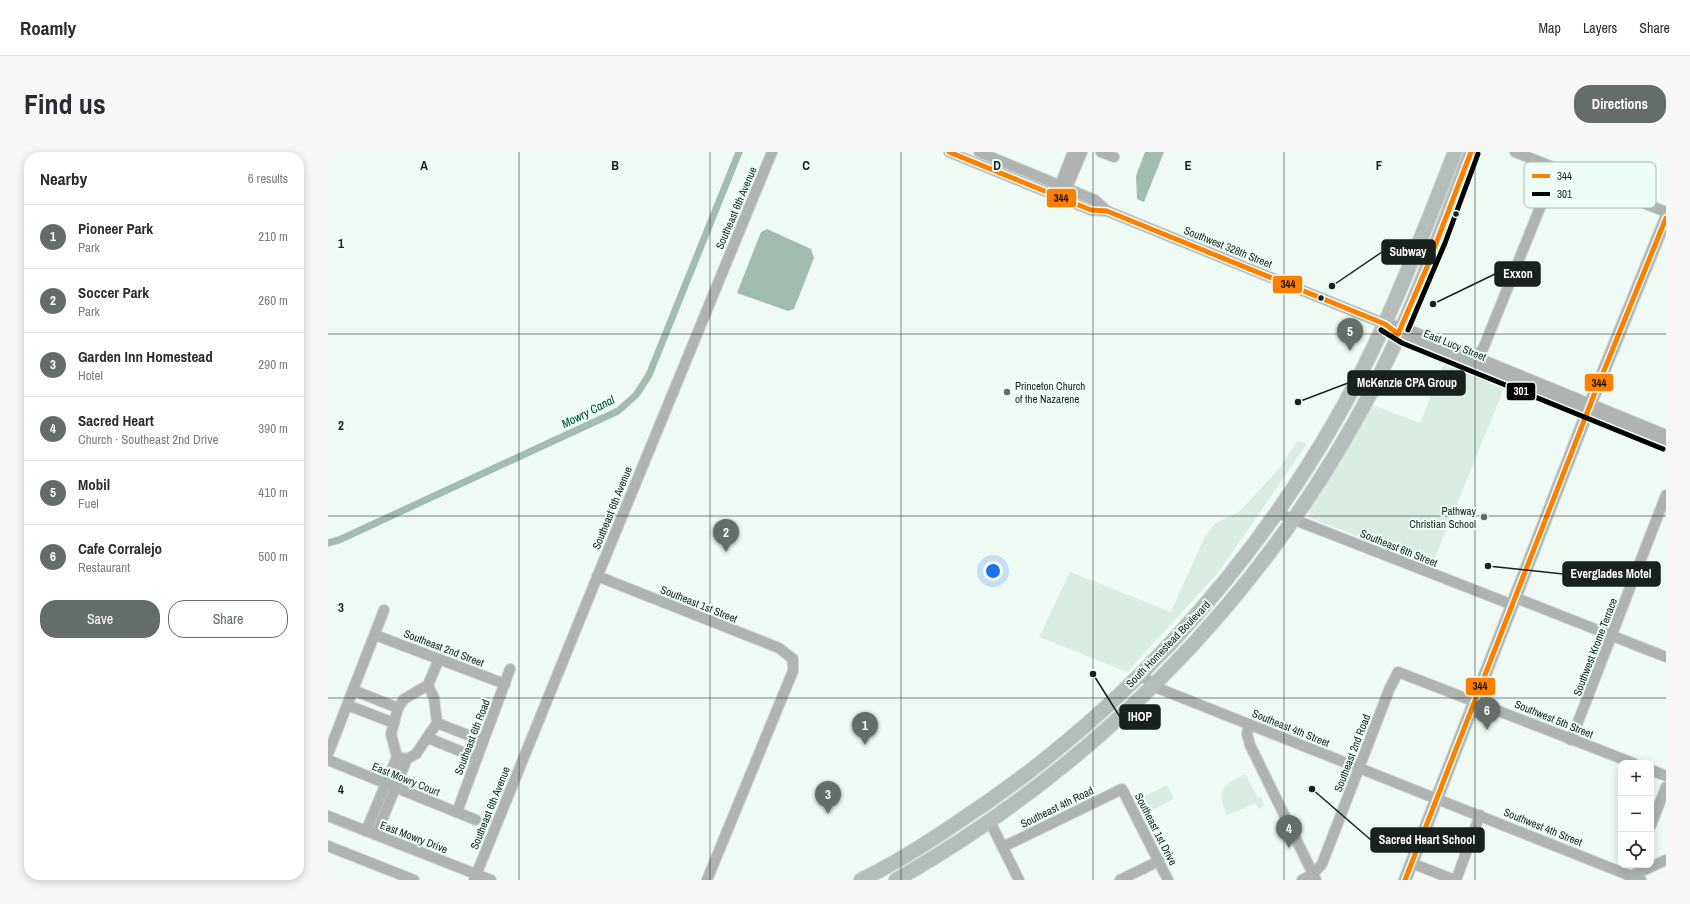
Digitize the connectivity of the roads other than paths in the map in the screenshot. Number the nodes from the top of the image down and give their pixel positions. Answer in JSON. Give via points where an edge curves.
{"nodes":[{"id":1,"x":772,"y":152,"type":"edge"},
{"id":2,"x":949,"y":152,"type":"edge"},
{"id":3,"x":979,"y":152,"type":"edge"},
{"id":4,"x":1101,"y":152,"type":"edge"},
{"id":5,"x":1455,"y":152,"type":"edge"},
{"id":6,"x":1471,"y":152,"type":"edge"},
{"id":7,"x":1515,"y":152,"type":"edge"},
{"id":8,"x":1076,"y":155,"type":"edge"},
{"id":9,"x":1114,"y":157,"type":"dead end"},
{"id":10,"x":1541,"y":162,"type":"edge"},
{"id":11,"x":1064,"y":187,"type":"junction"},
{"id":12,"x":1540,"y":208,"type":"edge"},
{"id":13,"x":1656,"y":208,"type":"edge"},
{"id":14,"x":1107,"y":211,"type":"junction"},
{"id":15,"x":1666,"y":212,"type":"edge"},
{"id":16,"x":1666,"y":218,"type":"edge"},
{"id":17,"x":1385,"y":324,"type":"junction"},
{"id":18,"x":1400,"y":331,"type":"junction"},
{"id":19,"x":1479,"y":362,"type":"junction"},
{"id":20,"x":1590,"y":408,"type":"junction"},
{"id":21,"x":1666,"y":435,"type":"edge"},
{"id":22,"x":1666,"y":443,"type":"edge"},
{"id":23,"x":1666,"y":495,"type":"edge"},
{"id":24,"x":1277,"y":513,"type":"junction"},
{"id":25,"x":1294,"y":519,"type":"junction"},
{"id":26,"x":597,"y":576,"type":"junction"},
{"id":27,"x":1514,"y":602,"type":"junction"},
{"id":28,"x":384,"y":610,"type":"dead end"},
{"id":29,"x":375,"y":635,"type":"junction"},
{"id":30,"x":1612,"y":635,"type":"junction"},
{"id":31,"x":1666,"y":657,"type":"edge"},
{"id":32,"x":439,"y":659,"type":"junction"},
{"id":33,"x":510,"y":669,"type":"dead end"},
{"id":34,"x":1398,"y":672,"type":"joint"},
{"id":35,"x":1141,"y":674,"type":"junction"},
{"id":36,"x":505,"y":684,"type":"junction"},
{"id":37,"x":428,"y":685,"type":"junction"},
{"id":38,"x":1154,"y":686,"type":"junction"},
{"id":39,"x":353,"y":690,"type":"junction"},
{"id":40,"x":1475,"y":701,"type":"junction"},
{"id":41,"x":347,"y":705,"type":"junction"},
{"id":42,"x":398,"y":708,"type":"junction"},
{"id":43,"x":394,"y":723,"type":"junction"},
{"id":44,"x":437,"y":723,"type":"junction"},
{"id":45,"x":1249,"y":724,"type":"junction"},
{"id":46,"x":428,"y":738,"type":"junction"},
{"id":47,"x":1571,"y":740,"type":"junction"},
{"id":48,"x":483,"y":741,"type":"junction"},
{"id":49,"x":328,"y":754,"type":"edge"},
{"id":50,"x":402,"y":758,"type":"junction"},
{"id":51,"x":477,"y":758,"type":"junction"},
{"id":52,"x":328,"y":760,"type":"edge"},
{"id":53,"x":1625,"y":760,"type":"edge"},
{"id":54,"x":1043,"y":761,"type":"junction"},
{"id":55,"x":1358,"y":767,"type":"junction"},
{"id":56,"x":1654,"y":771,"type":"edge"},
{"id":57,"x":1666,"y":776,"type":"edge"},
{"id":58,"x":390,"y":785,"type":"junction"},
{"id":59,"x":1666,"y":787,"type":"edge"},
{"id":60,"x":1122,"y":789,"type":"joint"},
{"id":61,"x":1437,"y":798,"type":"junction"},
{"id":62,"x":975,"y":811,"type":"junction"},
{"id":63,"x":456,"y":812,"type":"junction"},
{"id":64,"x":1480,"y":815,"type":"junction"},
{"id":65,"x":328,"y":816,"type":"edge"},
{"id":66,"x":1654,"y":818,"type":"edge"},
{"id":67,"x":476,"y":820,"type":"dead end"},
{"id":68,"x":990,"y":822,"type":"junction"},
{"id":69,"x":366,"y":831,"type":"junction"},
{"id":70,"x":376,"y":835,"type":"junction"},
{"id":71,"x":328,"y":846,"type":"edge"},
{"id":72,"x":1003,"y":847,"type":"junction"},
{"id":73,"x":1159,"y":861,"type":"junction"},
{"id":74,"x":1656,"y":862,"type":"edge"},
{"id":75,"x":1412,"y":863,"type":"junction"},
{"id":76,"x":917,"y":868,"type":"junction"},
{"id":77,"x":476,"y":877,"type":"edge"},
{"id":78,"x":1315,"y":877,"type":"edge"},
{"id":79,"x":1632,"y":879,"type":"edge"},
{"id":80,"x":414,"y":880,"type":"edge"},
{"id":81,"x":491,"y":880,"type":"edge"},
{"id":82,"x":707,"y":880,"type":"edge"},
{"id":83,"x":861,"y":880,"type":"edge"},
{"id":84,"x":896,"y":880,"type":"edge"},
{"id":85,"x":1019,"y":880,"type":"edge"},
{"id":86,"x":1120,"y":880,"type":"edge"},
{"id":87,"x":1168,"y":880,"type":"edge"},
{"id":88,"x":1302,"y":880,"type":"edge"},
{"id":89,"x":1405,"y":880,"type":"edge"},
{"id":90,"x":1456,"y":880,"type":"edge"},
{"id":91,"x":1648,"y":880,"type":"edge"}],
"edges":[{"from":1,"to":26,"type":"street","name":"Southeast 6th Avenue"},
{"from":2,"to":14,"type":"street","name":"Southwest 328th Street","via":[[1091,210]]},
{"from":3,"to":11,"type":"street","name":"Southwest 328th Street"},
{"from":4,"to":9,"type":"street"},
{"from":5,"to":17,"type":"highway","name":"South Homestead Boulevard","via":[[1404,283]]},
{"from":6,"to":18,"type":"highway","name":"South Homestead Boulevard","via":[[1438,242]]},
{"from":7,"to":10,"type":"street"},
{"from":8,"to":11,"type":"street","via":[[1062,180]]},
{"from":11,"to":14,"type":"street","name":"Southwest 328th Street","via":[[1095,200]]},
{"from":12,"to":19,"type":"street"},
{"from":13,"to":15,"type":"street"},
{"from":14,"to":17,"type":"street","name":"Southwest 328th Street"},
{"from":16,"to":20,"type":"main road"},
{"from":17,"to":18,"type":"street","name":"East Lucy Street"},
{"from":17,"to":24,"type":"highway","name":"South Homestead Boulevard","via":[[1335,421]]},
{"from":18,"to":19,"type":"street","name":"East Lucy Street"},
{"from":18,"to":25,"type":"highway","name":"South Homestead Boulevard","via":[[1351,428]]},
{"from":19,"to":20,"type":"street","name":"East Lucy Street"},
{"from":20,"to":21,"type":"street","name":"East Lucy Street"},
{"from":20,"to":22,"type":"street","name":"East Lucy Street"},
{"from":20,"to":27,"type":"main road"},
{"from":23,"to":30,"type":"street","name":"Southwest Krome Terrace"},
{"from":24,"to":25,"type":"street","name":"Southeast 6th Street"},
{"from":24,"to":35,"type":"highway","name":"South Homestead Boulevard","via":[[1211,598]]},
{"from":25,"to":27,"type":"street","name":"Southeast 6th Street"},
{"from":25,"to":38,"type":"highway","name":"South Homestead Boulevard","via":[[1228,605]]},
{"from":26,"to":77,"type":"street","name":"Southeast 6th Avenue"},
{"from":26,"to":82,"type":"street","name":"Southeast 1st Street","via":[[779,648],[791,656],[794,663],[793,671]]},
{"from":27,"to":30,"type":"street","name":"Southeast 6th Street"},
{"from":27,"to":40,"type":"main road"},
{"from":28,"to":29,"type":"street"},
{"from":29,"to":32,"type":"street","name":"Southeast 2nd Street"},
{"from":29,"to":39,"type":"street"},
{"from":30,"to":31,"type":"street","name":"Southeast 6th Street"},
{"from":30,"to":47,"type":"street","name":"Southwest Krome Terrace"},
{"from":32,"to":36,"type":"street","name":"Southeast 2nd Street"},
{"from":32,"to":37,"type":"street"},
{"from":33,"to":36,"type":"street","name":"Southeast 6th Road"},
{"from":34,"to":40,"type":"street","name":"Southwest 5th Street"},
{"from":34,"to":55,"type":"street","name":"Southeast 2nd Road"},
{"from":35,"to":38,"type":"street","name":"Southeast 4th Street"},
{"from":35,"to":54,"type":"highway","name":"South Homestead Boulevard"},
{"from":36,"to":48,"type":"street","name":"Southeast 6th Road"},
{"from":37,"to":42,"type":"street","via":[[404,699]]},
{"from":37,"to":44,"type":"street","via":[[434,698]]},
{"from":38,"to":45,"type":"street","name":"Southeast 4th Street"},
{"from":38,"to":68,"type":"highway","name":"South Homestead Boulevard","via":[[1075,757]]},
{"from":39,"to":41,"type":"street"},
{"from":39,"to":42,"type":"street"},
{"from":40,"to":47,"type":"street","name":"Southwest 5th Street"},
{"from":40,"to":61,"type":"main road"},
{"from":41,"to":43,"type":"street"},
{"from":41,"to":49,"type":"street"},
{"from":42,"to":43,"type":"street"},
{"from":43,"to":50,"type":"street","via":[[391,734]]},
{"from":44,"to":46,"type":"street"},
{"from":44,"to":48,"type":"street"},
{"from":45,"to":55,"type":"street","name":"Southeast 4th Street"},
{"from":45,"to":78,"type":"street","via":[[1247,734],[1250,745]]},
{"from":46,"to":50,"type":"street","via":[[416,754]]},
{"from":46,"to":51,"type":"street"},
{"from":47,"to":53,"type":"street","name":"Southwest 5th Street"},
{"from":48,"to":51,"type":"street","name":"Southeast 6th Road"},
{"from":50,"to":58,"type":"street"},
{"from":51,"to":63,"type":"street","name":"Southeast 6th Road"},
{"from":52,"to":58,"type":"street","name":"East Mowry Court"},
{"from":54,"to":62,"type":"highway","name":"South Homestead Boulevard"},
{"from":54,"to":68,"type":"highway","via":[[1036,776],[994,808]]},
{"from":55,"to":61,"type":"street","name":"Southeast 4th Street"},
{"from":55,"to":78,"type":"street","name":"Southeast 2nd Road"},
{"from":56,"to":57,"type":"street"},
{"from":58,"to":63,"type":"street","name":"East Mowry Court"},
{"from":58,"to":69,"type":"street"},
{"from":58,"to":70,"type":"street"},
{"from":59,"to":66,"type":"street"},
{"from":60,"to":72,"type":"street","name":"Southeast 4th Road"},
{"from":60,"to":73,"type":"street","name":"Southeast 1st Drive"},
{"from":61,"to":64,"type":"street","name":"Southwest 4th Street"},
{"from":61,"to":75,"type":"main road"},
{"from":62,"to":76,"type":"highway","via":[[972,822],[924,853]]},
{"from":62,"to":83,"type":"highway","name":"South Homestead Boulevard"},
{"from":63,"to":67,"type":"street","name":"East Mowry Court"},
{"from":64,"to":79,"type":"street","name":"Southwest 4th Street"},
{"from":64,"to":90,"type":"street"},
{"from":65,"to":69,"type":"street","name":"East Mowry Drive"},
{"from":68,"to":72,"type":"street"},
{"from":68,"to":76,"type":"highway","name":"South Homestead Boulevard"},
{"from":69,"to":70,"type":"street","name":"East Mowry Drive"},
{"from":70,"to":77,"type":"street","name":"East Mowry Drive"},
{"from":71,"to":80,"type":"street"},
{"from":72,"to":85,"type":"street"},
{"from":73,"to":86,"type":"street"},
{"from":73,"to":87,"type":"street","name":"Southeast 1st Drive"},
{"from":74,"to":79,"type":"street"},
{"from":74,"to":91,"type":"street","via":[[1647,875]]},
{"from":75,"to":89,"type":"main road"},
{"from":75,"to":90,"type":"street"},
{"from":76,"to":84,"type":"highway","name":"South Homestead Boulevard"},
{"from":77,"to":81,"type":"street","name":"East Mowry Drive"},
{"from":78,"to":88,"type":"street","name":"Southeast 2nd Road"}]}
